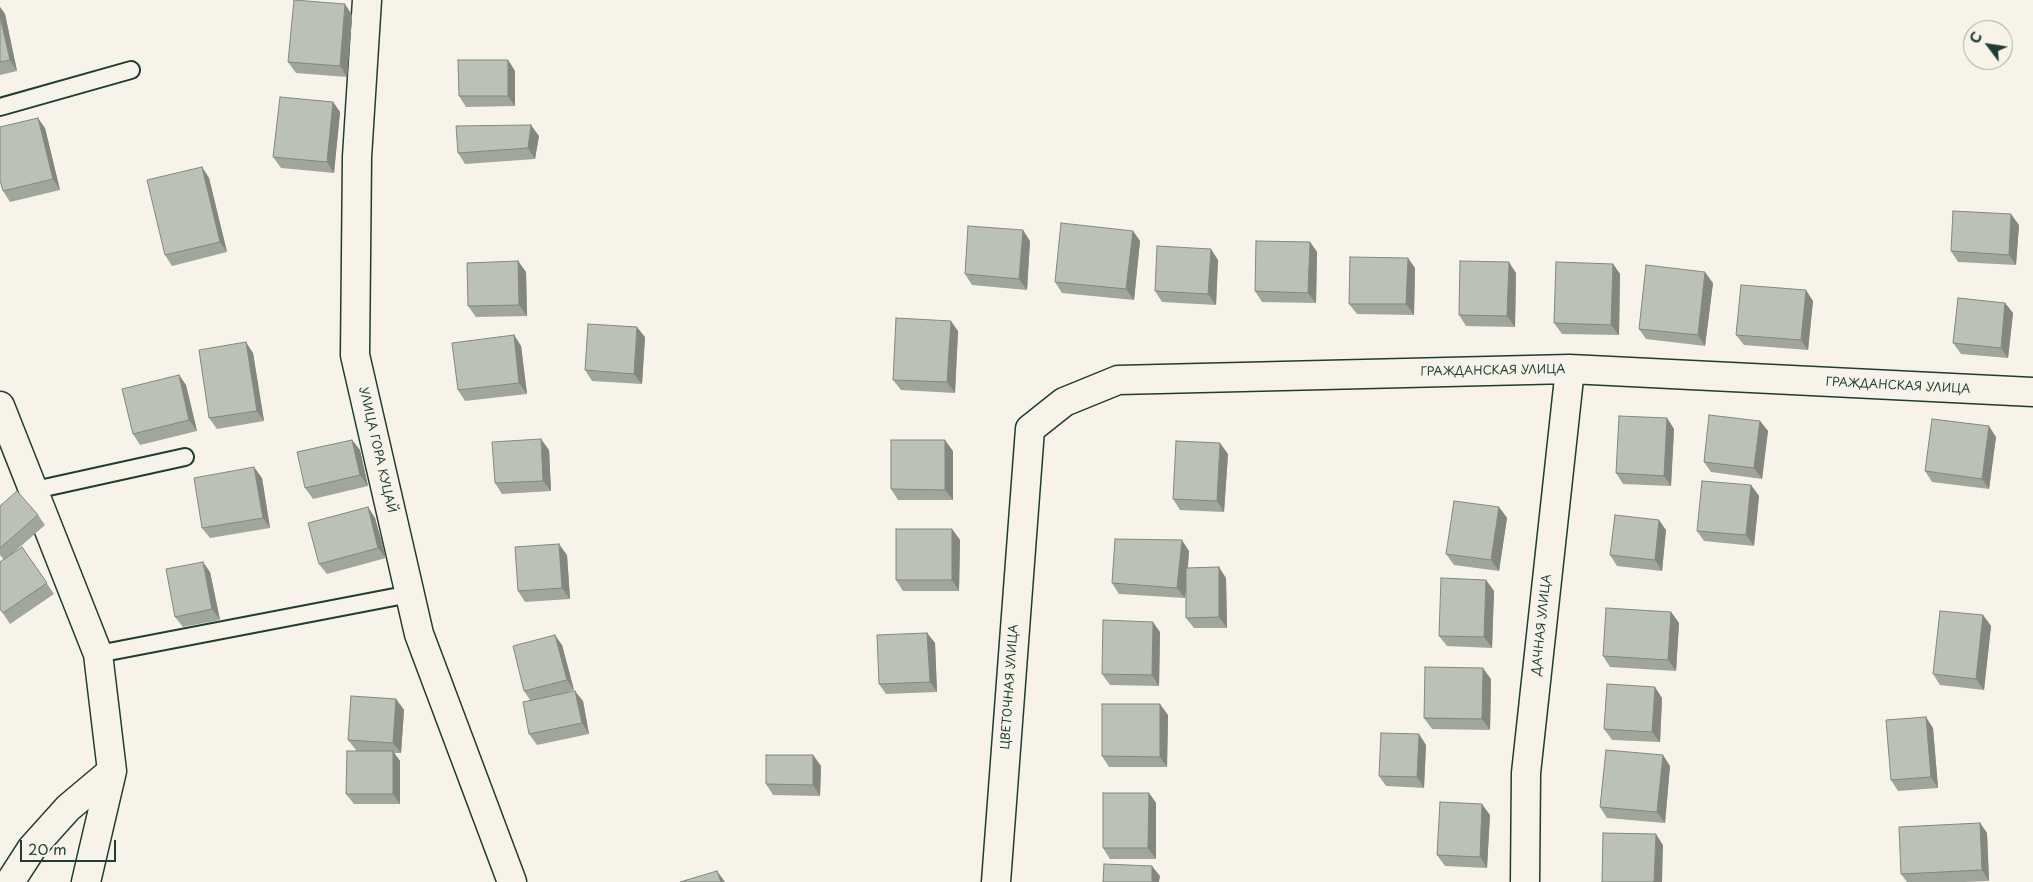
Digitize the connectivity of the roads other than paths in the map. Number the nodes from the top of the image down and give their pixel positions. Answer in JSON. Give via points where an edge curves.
{"nodes":[{"id":1,"x":367,"y":0,"type":"edge"},
{"id":2,"x":131,"y":70,"type":"dead end"},
{"id":3,"x":0,"y":108,"type":"edge"},
{"id":4,"x":1570,"y":369,"type":"junction"},
{"id":5,"x":2033,"y":392,"type":"edge"},
{"id":6,"x":0,"y":406,"type":"edge"},
{"id":7,"x":185,"y":457,"type":"dead end"},
{"id":8,"x":35,"y":490,"type":"junction"},
{"id":9,"x":1025,"y":491,"type":"joint"},
{"id":10,"x":410,"y":594,"type":"junction"},
{"id":11,"x":98,"y":654,"type":"junction"},
{"id":12,"x":112,"y":771,"type":"junction"},
{"id":13,"x":10,"y":882,"type":"edge"},
{"id":14,"x":86,"y":882,"type":"edge"},
{"id":15,"x":512,"y":882,"type":"edge"},
{"id":16,"x":996,"y":882,"type":"edge"},
{"id":17,"x":1525,"y":882,"type":"edge"}],
"edges":[{"from":1,"to":10,"type":"street","name":"УЛИЦА ГОРА КУЦАЙ","via":[[357,157],[356,355]]},
{"from":2,"to":3,"type":"lane"},
{"from":4,"to":5,"type":"street","name":"ГРАЖДАНСКАЯ УЛИЦА"},
{"from":4,"to":9,"type":"street","name":"ГРАЖДАНСКАЯ УЛИЦА","via":[[1118,380],[1064,402],[1030,429]]},
{"from":4,"to":17,"type":"street","name":"ДАЧНАЯ УЛИЦА","via":[[1526,773]]},
{"from":6,"to":8,"type":"street"},
{"from":7,"to":8,"type":"lane"},
{"from":8,"to":11,"type":"street","via":[[45,526]]},
{"from":9,"to":16,"type":"street","name":"ЦВЕТОЧНАЯ УЛИЦА"},
{"from":10,"to":11,"type":"lane"},
{"from":10,"to":15,"type":"street","name":"УЛИЦА ГОРА КУЦАЙ","via":[[419,634]]},
{"from":11,"to":12,"type":"street"},
{"from":12,"to":13,"type":"street","via":[[32,848]]},
{"from":12,"to":14,"type":"street"}]}
